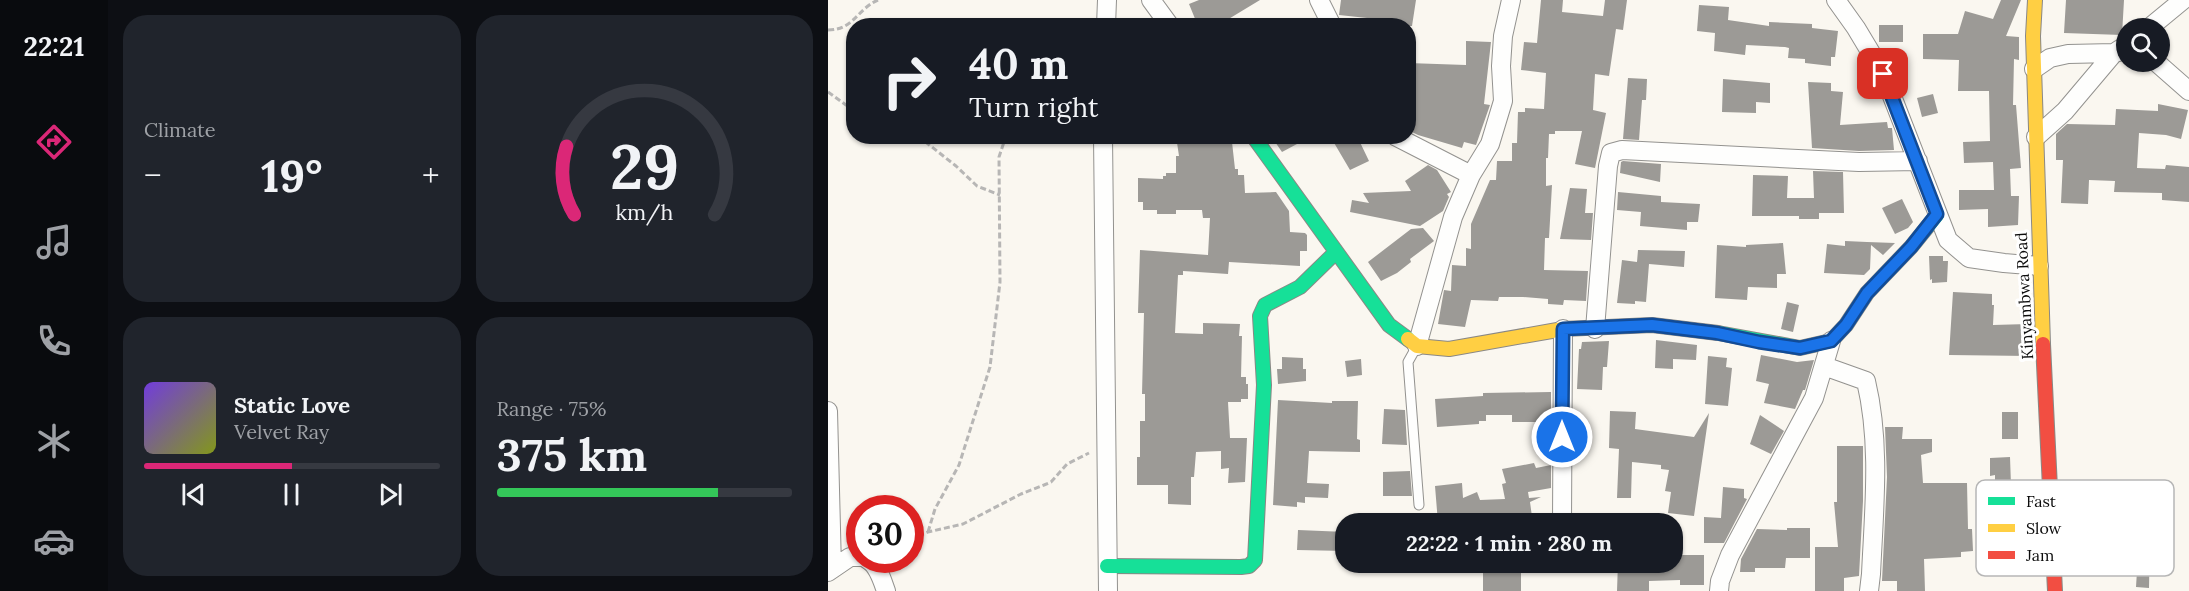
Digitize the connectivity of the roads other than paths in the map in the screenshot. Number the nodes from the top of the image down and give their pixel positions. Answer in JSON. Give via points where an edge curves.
{"nodes":[{"id":1,"x":1107,"y":0,"type":"edge"},
{"id":2,"x":1151,"y":0,"type":"edge"},
{"id":3,"x":1319,"y":0,"type":"edge"},
{"id":4,"x":1511,"y":0,"type":"edge"},
{"id":5,"x":1836,"y":0,"type":"edge"},
{"id":6,"x":2035,"y":0,"type":"edge"},
{"id":7,"x":2183,"y":0,"type":"edge"},
{"id":8,"x":1106,"y":18,"type":"edge"},
{"id":9,"x":1164,"y":18,"type":"edge"},
{"id":10,"x":1328,"y":18,"type":"edge"},
{"id":11,"x":2161,"y":18,"type":"edge"},
{"id":12,"x":2116,"y":50,"type":"edge"},
{"id":13,"x":2116,"y":56,"type":"edge"},
{"id":14,"x":2034,"y":69,"type":"junction"},
{"id":15,"x":2167,"y":72,"type":"edge"},
{"id":16,"x":2189,"y":91,"type":"edge"},
{"id":17,"x":2036,"y":137,"type":"junction"},
{"id":18,"x":1103,"y":144,"type":"edge"},
{"id":19,"x":1259,"y":144,"type":"edge"},
{"id":20,"x":1411,"y":144,"type":"edge"},
{"id":21,"x":1918,"y":161,"type":"junction"},
{"id":22,"x":1471,"y":175,"type":"junction"},
{"id":23,"x":1937,"y":214,"type":"junction"},
{"id":24,"x":1336,"y":252,"type":"junction"},
{"id":25,"x":2039,"y":266,"type":"junction"},
{"id":26,"x":1563,"y":329,"type":"junction"},
{"id":27,"x":1595,"y":329,"type":"junction"},
{"id":28,"x":1831,"y":341,"type":"junction"},
{"id":29,"x":1417,"y":346,"type":"junction"},
{"id":30,"x":1824,"y":366,"type":"junction"},
{"id":31,"x":828,"y":411,"type":"edge"},
{"id":32,"x":2050,"y":480,"type":"edge"},
{"id":33,"x":1419,"y":505,"type":"dead end"},
{"id":34,"x":1562,"y":513,"type":"edge"},
{"id":35,"x":846,"y":560,"type":"edge"},
{"id":36,"x":1107,"y":566,"type":"junction"},
{"id":37,"x":830,"y":570,"type":"edge"},
{"id":38,"x":878,"y":573,"type":"edge"},
{"id":39,"x":2054,"y":576,"type":"edge"},
{"id":40,"x":886,"y":591,"type":"edge"},
{"id":41,"x":1107,"y":591,"type":"edge"},
{"id":42,"x":1719,"y":591,"type":"edge"},
{"id":43,"x":1869,"y":591,"type":"edge"},
{"id":44,"x":2055,"y":591,"type":"edge"}],
"edges":[{"from":1,"to":8,"type":"street"},
{"from":2,"to":9,"type":"street"},
{"from":3,"to":10,"type":"street"},
{"from":4,"to":22,"type":"street","via":[[1503,36],[1503,101],[1490,144]]},
{"from":5,"to":21,"type":"street","via":[[1883,74]]},
{"from":6,"to":14,"type":"street","name":"Kinyambwa Road"},
{"from":7,"to":11,"type":"street"},
{"from":12,"to":14,"type":"street","via":[[2050,58]]},
{"from":13,"to":17,"type":"street"},
{"from":14,"to":17,"type":"street","name":"Kinyambwa Road"},
{"from":15,"to":16,"type":"street"},
{"from":17,"to":25,"type":"street","name":"Kinyambwa Road"},
{"from":18,"to":36,"type":"street"},
{"from":19,"to":24,"type":"street"},
{"from":20,"to":22,"type":"street"},
{"from":21,"to":23,"type":"street"},
{"from":21,"to":27,"type":"street","via":[[1859,162],[1622,150],[1611,153]]},
{"from":22,"to":29,"type":"street","via":[[1453,217]]},
{"from":23,"to":25,"type":"street","via":[[1948,240],[1969,258]]},
{"from":23,"to":28,"type":"street","via":[[1867,293]]},
{"from":24,"to":29,"type":"street","via":[[1389,325]]},
{"from":24,"to":36,"type":"street","via":[[1300,287],[1265,304],[1260,316],[1264,385],[1255,560],[1241,567]]},
{"from":25,"to":32,"type":"street","name":"Kinyambwa Road"},
{"from":26,"to":27,"type":"street"},
{"from":26,"to":29,"type":"street","via":[[1449,350]]},
{"from":26,"to":34,"type":"street"},
{"from":27,"to":28,"type":"street","via":[[1652,325],[1800,348]]},
{"from":28,"to":30,"type":"street"},
{"from":29,"to":33,"type":"lane","via":[[1408,362]]},
{"from":30,"to":42,"type":"street","via":[[1814,398],[1731,555]]},
{"from":30,"to":43,"type":"street","via":[[1866,381],[1872,409],[1876,458]]},
{"from":31,"to":37,"type":"street"},
{"from":35,"to":37,"type":"street"},
{"from":36,"to":41,"type":"street"},
{"from":38,"to":40,"type":"street"},
{"from":39,"to":44,"type":"street","name":"Kinyambwa Road"}]}
